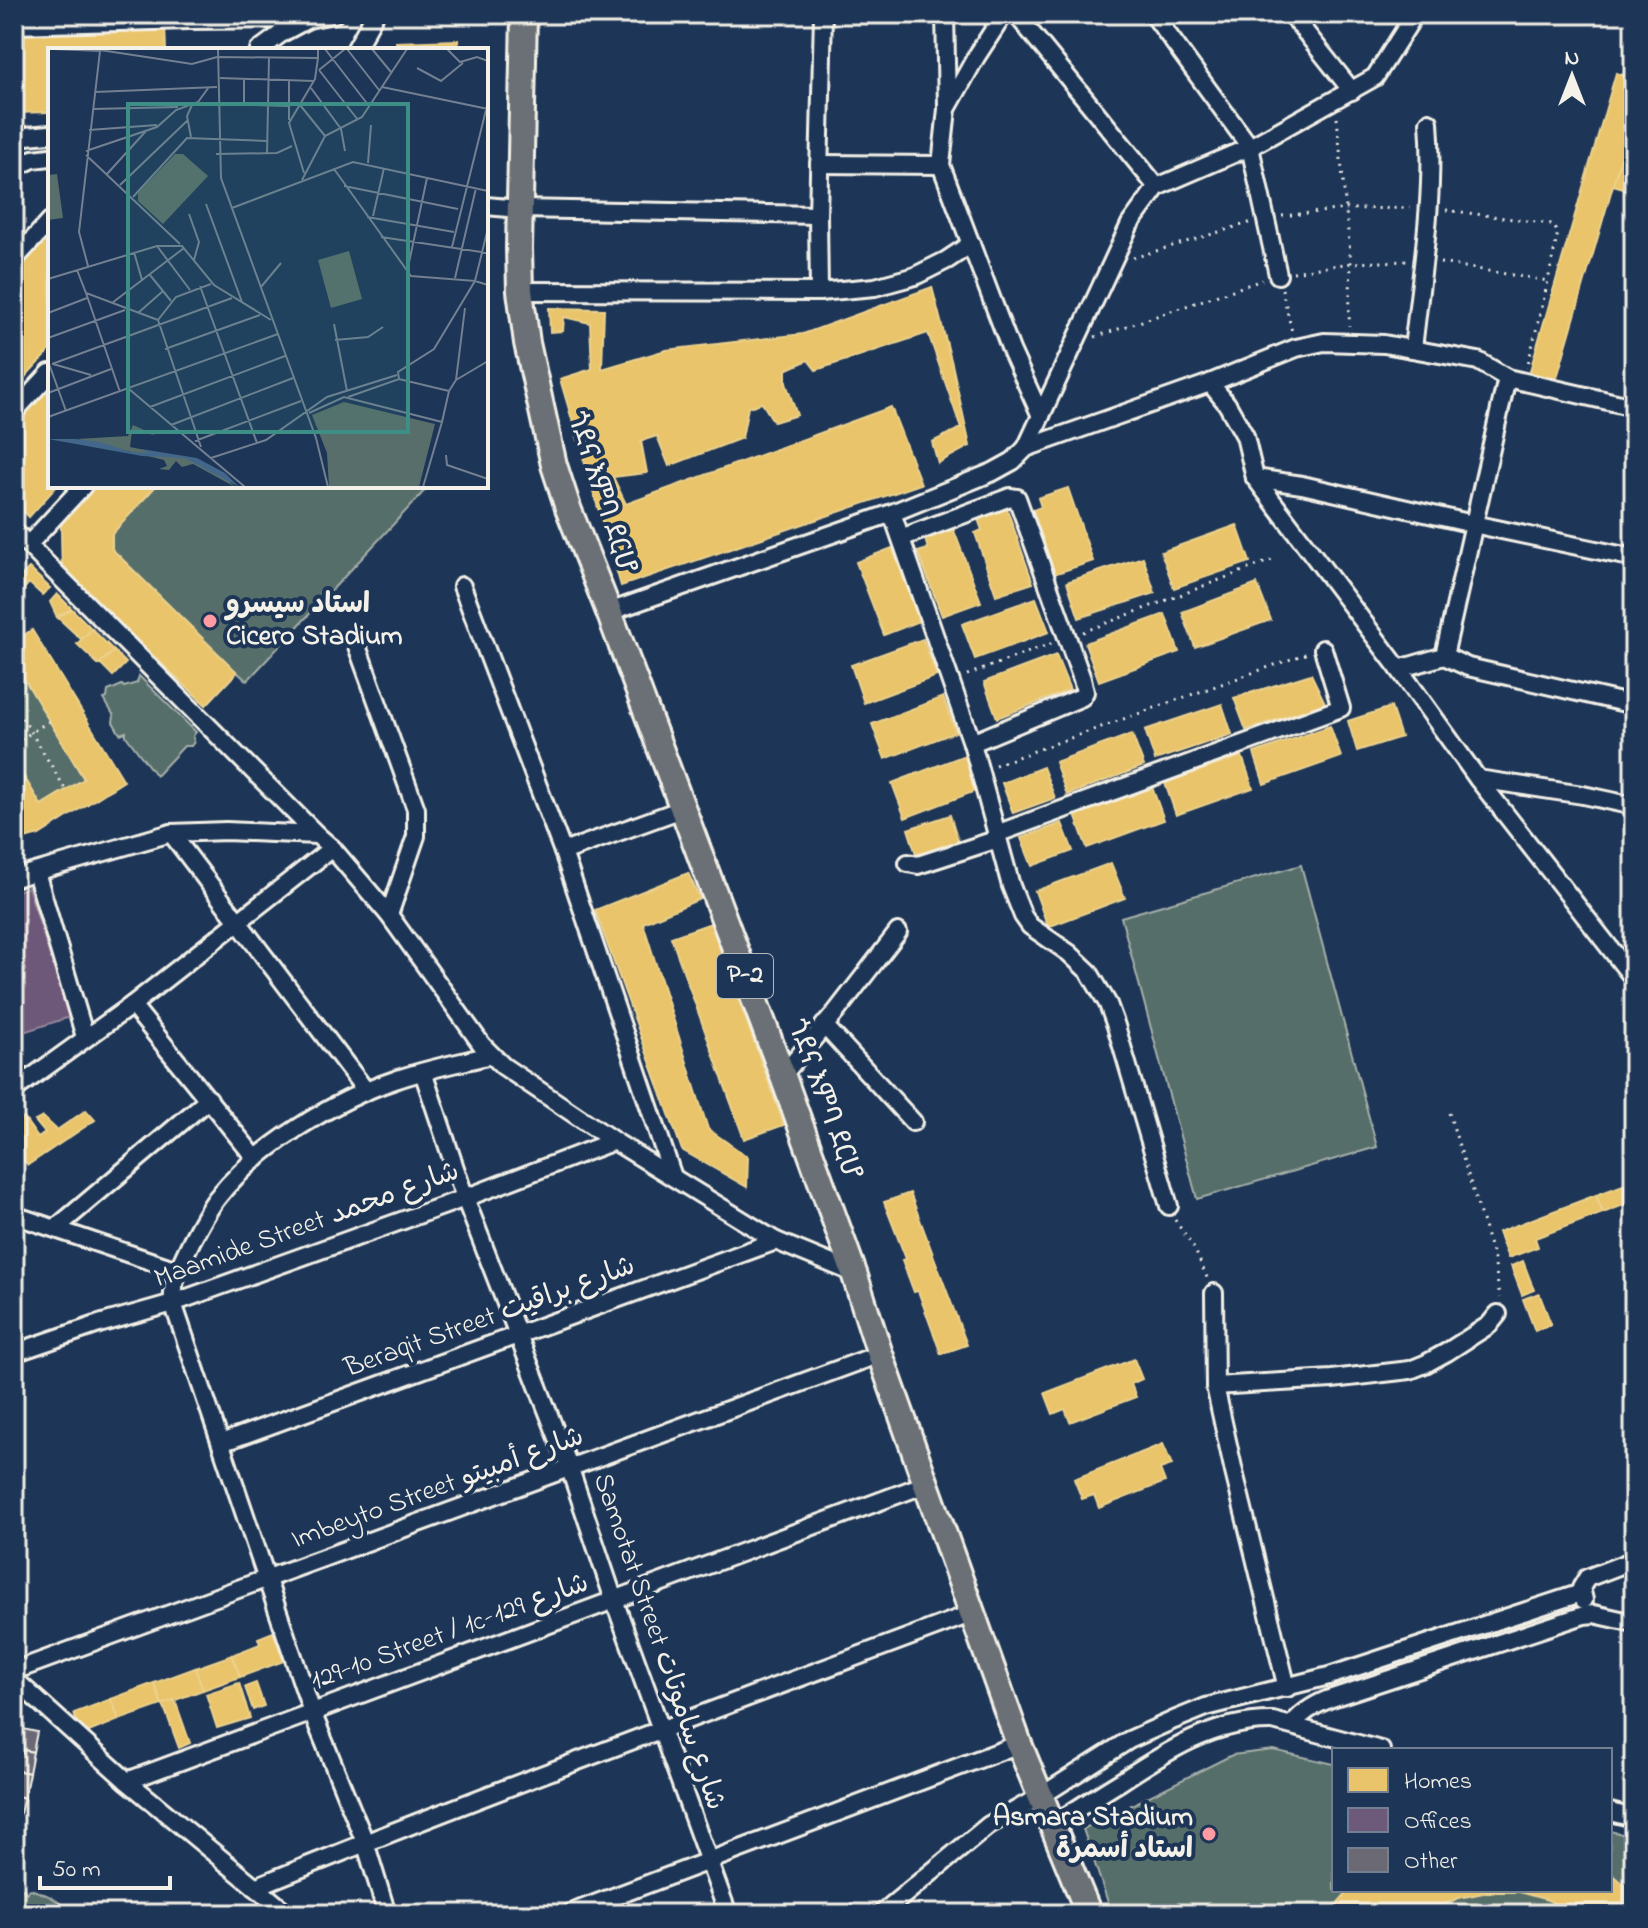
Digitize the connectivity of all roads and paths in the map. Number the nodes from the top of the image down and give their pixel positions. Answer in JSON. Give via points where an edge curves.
{"nodes":[{"id":1,"x":334,"y":14,"type":"edge"},
{"id":2,"x":375,"y":14,"type":"edge"},
{"id":3,"x":524,"y":14,"type":"edge"},
{"id":4,"x":823,"y":14,"type":"edge"},
{"id":5,"x":945,"y":14,"type":"edge"},
{"id":6,"x":1004,"y":14,"type":"edge"},
{"id":7,"x":1016,"y":14,"type":"edge"},
{"id":8,"x":1153,"y":14,"type":"edge"},
{"id":9,"x":1291,"y":14,"type":"edge"},
{"id":10,"x":1415,"y":14,"type":"edge"},
{"id":11,"x":308,"y":19,"type":"junction"},
{"id":12,"x":14,"y":25,"type":"edge"},
{"id":13,"x":262,"y":48,"type":"edge"},
{"id":14,"x":356,"y":48,"type":"edge"},
{"id":15,"x":1352,"y":91,"type":"junction"},
{"id":16,"x":1336,"y":100,"type":"junction"},
{"id":17,"x":947,"y":109,"type":"junction"},
{"id":18,"x":1429,"y":122,"type":"dead end"},
{"id":19,"x":48,"y":134,"type":"edge"},
{"id":20,"x":14,"y":137,"type":"edge"},
{"id":21,"x":1250,"y":147,"type":"junction"},
{"id":22,"x":48,"y":157,"type":"edge"},
{"id":23,"x":819,"y":164,"type":"junction"},
{"id":24,"x":941,"y":165,"type":"junction"},
{"id":25,"x":14,"y":168,"type":"edge"},
{"id":26,"x":1157,"y":187,"type":"junction"},
{"id":27,"x":488,"y":206,"type":"edge"},
{"id":28,"x":1428,"y":208,"type":"junction"},
{"id":29,"x":520,"y":209,"type":"junction"},
{"id":30,"x":1346,"y":209,"type":"junction"},
{"id":31,"x":818,"y":215,"type":"junction"},
{"id":32,"x":1265,"y":218,"type":"junction"},
{"id":33,"x":48,"y":223,"type":"edge"},
{"id":34,"x":971,"y":244,"type":"junction"},
{"id":35,"x":14,"y":260,"type":"edge"},
{"id":36,"x":1423,"y":260,"type":"junction"},
{"id":37,"x":1351,"y":263,"type":"junction"},
{"id":38,"x":1110,"y":265,"type":"junction"},
{"id":39,"x":1278,"y":275,"type":"junction"},
{"id":40,"x":1548,"y":281,"type":"junction"},
{"id":41,"x":520,"y":291,"type":"junction"},
{"id":42,"x":819,"y":292,"type":"junction"},
{"id":43,"x":1349,"y":342,"type":"junction"},
{"id":44,"x":1073,"y":345,"type":"junction"},
{"id":45,"x":1296,"y":348,"type":"junction"},
{"id":46,"x":1413,"y":349,"type":"junction"},
{"id":47,"x":48,"y":375,"type":"edge"},
{"id":48,"x":1515,"y":380,"type":"junction"},
{"id":49,"x":1210,"y":383,"type":"junction"},
{"id":50,"x":1634,"y":407,"type":"edge"},
{"id":51,"x":14,"y":412,"type":"edge"},
{"id":52,"x":1041,"y":416,"type":"junction"},
{"id":53,"x":1026,"y":448,"type":"junction"},
{"id":54,"x":1255,"y":478,"type":"junction"},
{"id":55,"x":81,"y":488,"type":"edge"},
{"id":56,"x":892,"y":513,"type":"junction"},
{"id":57,"x":1473,"y":524,"type":"junction"},
{"id":58,"x":14,"y":531,"type":"edge"},
{"id":59,"x":901,"y":538,"type":"junction"},
{"id":60,"x":29,"y":544,"type":"junction"},
{"id":61,"x":1634,"y":558,"type":"edge"},
{"id":62,"x":1272,"y":560,"type":"dead end"},
{"id":63,"x":462,"y":586,"type":"dead end"},
{"id":64,"x":609,"y":612,"type":"junction"},
{"id":65,"x":1067,"y":638,"type":"junction"},
{"id":66,"x":357,"y":646,"type":"dead end"},
{"id":67,"x":1323,"y":649,"type":"joint"},
{"id":68,"x":1444,"y":656,"type":"junction"},
{"id":69,"x":1399,"y":669,"type":"junction"},
{"id":70,"x":952,"y":681,"type":"junction"},
{"id":71,"x":14,"y":704,"type":"edge"},
{"id":72,"x":1634,"y":705,"type":"edge"},
{"id":73,"x":49,"y":721,"type":"dead end"},
{"id":74,"x":31,"y":732,"type":"junction"},
{"id":75,"x":972,"y":743,"type":"junction"},
{"id":76,"x":14,"y":744,"type":"edge"},
{"id":77,"x":980,"y":770,"type":"junction"},
{"id":78,"x":1478,"y":779,"type":"junction"},
{"id":79,"x":66,"y":790,"type":"dead end"},
{"id":80,"x":1634,"y":806,"type":"edge"},
{"id":81,"x":682,"y":809,"type":"junction"},
{"id":82,"x":171,"y":833,"type":"junction"},
{"id":83,"x":317,"y":835,"type":"junction"},
{"id":84,"x":997,"y":837,"type":"junction"},
{"id":85,"x":332,"y":848,"type":"junction"},
{"id":86,"x":563,"y":852,"type":"junction"},
{"id":87,"x":908,"y":863,"type":"dead end"},
{"id":88,"x":36,"y":872,"type":"junction"},
{"id":89,"x":14,"y":878,"type":"edge"},
{"id":90,"x":389,"y":915,"type":"junction"},
{"id":91,"x":237,"y":922,"type":"junction"},
{"id":92,"x":898,"y":932,"type":"dead end"},
{"id":93,"x":1634,"y":979,"type":"edge"},
{"id":94,"x":132,"y":1005,"type":"junction"},
{"id":95,"x":824,"y":1025,"type":"junction"},
{"id":96,"x":85,"y":1037,"type":"junction"},
{"id":97,"x":491,"y":1055,"type":"junction"},
{"id":98,"x":423,"y":1072,"type":"junction"},
{"id":99,"x":782,"y":1076,"type":"junction"},
{"id":100,"x":14,"y":1090,"type":"edge"},
{"id":101,"x":366,"y":1091,"type":"junction"},
{"id":102,"x":209,"y":1099,"type":"junction"},
{"id":103,"x":1449,"y":1113,"type":"dead end"},
{"id":104,"x":913,"y":1122,"type":"dead end"},
{"id":105,"x":614,"y":1141,"type":"junction"},
{"id":106,"x":256,"y":1159,"type":"junction"},
{"id":107,"x":673,"y":1177,"type":"junction"},
{"id":108,"x":465,"y":1198,"type":"junction"},
{"id":109,"x":1169,"y":1206,"type":"joint"},
{"id":110,"x":14,"y":1215,"type":"edge"},
{"id":111,"x":56,"y":1228,"type":"junction"},
{"id":112,"x":776,"y":1241,"type":"junction"},
{"id":113,"x":177,"y":1270,"type":"junction"},
{"id":114,"x":854,"y":1273,"type":"junction"},
{"id":115,"x":1214,"y":1293,"type":"joint"},
{"id":116,"x":173,"y":1303,"type":"junction"},
{"id":117,"x":1498,"y":1314,"type":"joint"},
{"id":118,"x":519,"y":1336,"type":"junction"},
{"id":119,"x":14,"y":1353,"type":"edge"},
{"id":120,"x":880,"y":1354,"type":"junction"},
{"id":121,"x":1215,"y":1386,"type":"junction"},
{"id":122,"x":221,"y":1443,"type":"junction"},
{"id":123,"x":570,"y":1469,"type":"junction"},
{"id":124,"x":926,"y":1484,"type":"junction"},
{"id":125,"x":1634,"y":1560,"type":"edge"},
{"id":126,"x":267,"y":1579,"type":"junction"},
{"id":127,"x":1581,"y":1593,"type":"junction"},
{"id":128,"x":614,"y":1600,"type":"junction"},
{"id":129,"x":973,"y":1613,"type":"junction"},
{"id":130,"x":1594,"y":1614,"type":"junction"},
{"id":131,"x":1634,"y":1623,"type":"edge"},
{"id":132,"x":14,"y":1671,"type":"edge"},
{"id":133,"x":14,"y":1679,"type":"edge"},
{"id":134,"x":1287,"y":1688,"type":"junction"},
{"id":135,"x":312,"y":1712,"type":"junction"},
{"id":136,"x":1292,"y":1725,"type":"junction"},
{"id":137,"x":661,"y":1729,"type":"junction"},
{"id":138,"x":1019,"y":1744,"type":"junction"},
{"id":139,"x":1374,"y":1748,"type":"edge"},
{"id":140,"x":127,"y":1781,"type":"junction"},
{"id":141,"x":1041,"y":1796,"type":"junction"},
{"id":142,"x":1612,"y":1812,"type":"edge"},
{"id":143,"x":1634,"y":1818,"type":"edge"},
{"id":144,"x":1052,"y":1825,"type":"junction"},
{"id":145,"x":365,"y":1842,"type":"junction"},
{"id":146,"x":708,"y":1862,"type":"junction"},
{"id":147,"x":255,"y":1887,"type":"junction"},
{"id":148,"x":288,"y":1914,"type":"edge"},
{"id":149,"x":387,"y":1914,"type":"edge"},
{"id":150,"x":568,"y":1914,"type":"edge"},
{"id":151,"x":728,"y":1914,"type":"edge"},
{"id":152,"x":881,"y":1914,"type":"edge"},
{"id":153,"x":1089,"y":1914,"type":"edge"}],
"edges":[{"from":1,"to":11,"type":"street"},
{"from":2,"to":14,"type":"street"},
{"from":3,"to":29,"type":"highway","name":"ጎደና እምባ ደርሆ","number":"P-2"},
{"from":4,"to":23,"type":"street"},
{"from":5,"to":17,"type":"street"},
{"from":6,"to":17,"type":"street"},
{"from":7,"to":26,"type":"street"},
{"from":8,"to":21,"type":"street"},
{"from":9,"to":15,"type":"street"},
{"from":10,"to":15,"type":"street","via":[[1375,77]]},
{"from":11,"to":12,"type":"street"},
{"from":11,"to":13,"type":"street"},
{"from":15,"to":16,"type":"street"},
{"from":16,"to":21,"type":"street"},
{"from":16,"to":30,"type":"path"},
{"from":17,"to":24,"type":"street"},
{"from":18,"to":28,"type":"street"},
{"from":19,"to":20,"type":"street"},
{"from":21,"to":26,"type":"street"},
{"from":21,"to":32,"type":"street"},
{"from":22,"to":25,"type":"street"},
{"from":23,"to":24,"type":"street"},
{"from":23,"to":31,"type":"street"},
{"from":24,"to":34,"type":"street"},
{"from":26,"to":38,"type":"street","via":[[1130,224]]},
{"from":27,"to":29,"type":"street"},
{"from":28,"to":30,"type":"path"},
{"from":28,"to":36,"type":"street"},
{"from":28,"to":40,"type":"path","via":[[1551,224],[1558,232]]},
{"from":29,"to":31,"type":"street"},
{"from":29,"to":41,"type":"highway","name":"ጎደና እምባ ደርሆ","number":"P-2"},
{"from":30,"to":32,"type":"path"},
{"from":30,"to":37,"type":"path"},
{"from":31,"to":42,"type":"street"},
{"from":32,"to":38,"type":"path"},
{"from":32,"to":39,"type":"street"},
{"from":33,"to":35,"type":"street"},
{"from":34,"to":42,"type":"street","via":[[915,276],[875,287]]},
{"from":34,"to":52,"type":"street"},
{"from":36,"to":37,"type":"path"},
{"from":36,"to":40,"type":"path"},
{"from":36,"to":46,"type":"street"},
{"from":37,"to":39,"type":"path"},
{"from":37,"to":43,"type":"path"},
{"from":38,"to":44,"type":"street"},
{"from":39,"to":44,"type":"path"},
{"from":39,"to":45,"type":"path"},
{"from":40,"to":48,"type":"path"},
{"from":41,"to":42,"type":"street"},
{"from":41,"to":64,"type":"highway","name":"ጎደና እምባ ደርሆ","number":"P-2","via":[[554,465]]},
{"from":43,"to":45,"type":"street"},
{"from":43,"to":46,"type":"street"},
{"from":44,"to":52,"type":"street"},
{"from":45,"to":49,"type":"street"},
{"from":46,"to":48,"type":"street","via":[[1478,361]]},
{"from":47,"to":51,"type":"street"},
{"from":48,"to":50,"type":"street"},
{"from":48,"to":57,"type":"street"},
{"from":49,"to":53,"type":"street"},
{"from":49,"to":54,"type":"street","via":[[1245,436]]},
{"from":52,"to":53,"type":"street"},
{"from":53,"to":56,"type":"street","via":[[993,472]]},
{"from":54,"to":57,"type":"street"},
{"from":54,"to":69,"type":"street"},
{"from":55,"to":60,"type":"street"},
{"from":56,"to":59,"type":"street"},
{"from":56,"to":64,"type":"street"},
{"from":57,"to":61,"type":"street"},
{"from":57,"to":68,"type":"street"},
{"from":58,"to":60,"type":"street"},
{"from":59,"to":65,"type":"street","via":[[1017,498]]},
{"from":59,"to":70,"type":"street"},
{"from":60,"to":83,"type":"street"},
{"from":62,"to":65,"type":"path"},
{"from":63,"to":86,"type":"street"},
{"from":64,"to":81,"type":"highway","name":"ጎደና እምባ ደርሆ","number":"P-2"},
{"from":65,"to":70,"type":"path"},
{"from":65,"to":75,"type":"street","via":[[1084,686],[1082,697]]},
{"from":66,"to":90,"type":"street","via":[[416,809],[416,836]]},
{"from":67,"to":77,"type":"path"},
{"from":67,"to":84,"type":"street","via":[[1341,708]]},
{"from":68,"to":69,"type":"street"},
{"from":68,"to":72,"type":"street","via":[[1468,667]]},
{"from":69,"to":78,"type":"street"},
{"from":70,"to":75,"type":"street"},
{"from":71,"to":74,"type":"path"},
{"from":73,"to":74,"type":"path"},
{"from":74,"to":76,"type":"path"},
{"from":74,"to":79,"type":"path"},
{"from":75,"to":77,"type":"street"},
{"from":77,"to":84,"type":"street"},
{"from":78,"to":80,"type":"street"},
{"from":78,"to":93,"type":"street"},
{"from":81,"to":86,"type":"street"},
{"from":81,"to":99,"type":"highway","name":"ጎደና እምባ ደርሆ","number":"P-2"},
{"from":82,"to":83,"type":"street"},
{"from":82,"to":88,"type":"street"},
{"from":82,"to":91,"type":"street"},
{"from":83,"to":85,"type":"street"},
{"from":84,"to":87,"type":"street","via":[[918,865]]},
{"from":84,"to":109,"type":"street","via":[[1023,916],[1080,962],[1108,1004]]},
{"from":85,"to":90,"type":"street"},
{"from":85,"to":91,"type":"street"},
{"from":86,"to":107,"type":"street"},
{"from":88,"to":89,"type":"street"},
{"from":88,"to":96,"type":"street"},
{"from":90,"to":97,"type":"street"},
{"from":91,"to":94,"type":"street"},
{"from":91,"to":101,"type":"street"},
{"from":92,"to":95,"type":"street"},
{"from":94,"to":96,"type":"street"},
{"from":94,"to":102,"type":"street"},
{"from":95,"to":99,"type":"street"},
{"from":95,"to":104,"type":"street"},
{"from":96,"to":100,"type":"street"},
{"from":97,"to":98,"type":"street"},
{"from":97,"to":105,"type":"street"},
{"from":98,"to":101,"type":"street"},
{"from":98,"to":108,"type":"street","name":"Samotat Street شارع ساموتات"},
{"from":99,"to":114,"type":"highway","name":"ጎደና እምባ ደርሆ","number":"P-2"},
{"from":101,"to":106,"type":"street","via":[[320,1114]]},
{"from":102,"to":106,"type":"street"},
{"from":102,"to":111,"type":"street"},
{"from":103,"to":117,"type":"path","via":[[1494,1259]]},
{"from":105,"to":107,"type":"street"},
{"from":105,"to":108,"type":"street","name":"Maamide Street شارع محمد"},
{"from":106,"to":113,"type":"street","via":[[206,1214]]},
{"from":107,"to":112,"type":"street"},
{"from":108,"to":116,"type":"street","name":"Maamide Street شارع محمد"},
{"from":108,"to":118,"type":"street","name":"Samotat Street شارع ساموتات"},
{"from":109,"to":115,"type":"path"},
{"from":110,"to":111,"type":"street"},
{"from":111,"to":113,"type":"street"},
{"from":112,"to":114,"type":"street"},
{"from":112,"to":118,"type":"street","name":"Beraqit Street شارع براقيت"},
{"from":113,"to":116,"type":"street"},
{"from":114,"to":120,"type":"highway","name":"ጎደና እምባ ደርሆ","number":"P-2"},
{"from":115,"to":121,"type":"street"},
{"from":116,"to":119,"type":"street","name":"Maamide Street شارع محمد"},
{"from":116,"to":122,"type":"street"},
{"from":117,"to":121,"type":"street","via":[[1447,1352],[1410,1370]]},
{"from":118,"to":122,"type":"street","name":"Beraqit Street شارع براقيت"},
{"from":118,"to":123,"type":"street","name":"Samotat Street شارع ساموتات"},
{"from":120,"to":123,"type":"street","name":"Imbeyto Street شارع أمبيتو"},
{"from":120,"to":124,"type":"highway","name":"ጎደና እምባ ደርሆ","number":"P-2"},
{"from":121,"to":134,"type":"street"},
{"from":122,"to":126,"type":"street"},
{"from":123,"to":126,"type":"street","name":"Imbeyto Street شارع أمبيتو"},
{"from":123,"to":128,"type":"street","name":"Samotat Street شارع ساموتات"},
{"from":124,"to":128,"type":"street","name":"129-10 Street / شارع 129-10"},
{"from":124,"to":129,"type":"highway","name":"ጎደና እምባ ደርሆ","number":"P-2"},
{"from":125,"to":127,"type":"street","via":[[1587,1578]]},
{"from":126,"to":132,"type":"street","name":"Imbeyto Street شارع أمبيتو"},
{"from":126,"to":135,"type":"street"},
{"from":127,"to":130,"type":"street"},
{"from":127,"to":134,"type":"street"},
{"from":128,"to":135,"type":"street","name":"129-10 Street / شارع 129-10"},
{"from":128,"to":137,"type":"street","name":"Samotat Street شارع ساموتات"},
{"from":129,"to":137,"type":"street"},
{"from":129,"to":138,"type":"highway","name":"ጎደና እምባ ደርሆ","number":"P-2"},
{"from":130,"to":131,"type":"street"},
{"from":130,"to":136,"type":"street","via":[[1329,1699]]},
{"from":133,"to":140,"type":"street"},
{"from":134,"to":141,"type":"street","via":[[1174,1720],[1129,1740]]},
{"from":135,"to":140,"type":"street","name":"129-10 Street / شارع 129-10"},
{"from":135,"to":145,"type":"street"},
{"from":136,"to":139,"type":"street"},
{"from":136,"to":144,"type":"street","via":[[1255,1721],[1204,1733]]},
{"from":137,"to":145,"type":"street"},
{"from":137,"to":146,"type":"street","name":"Samotat Street شارع ساموتات"},
{"from":138,"to":141,"type":"highway","name":"ጎደና እምባ ደርሆ","number":"P-2"},
{"from":138,"to":146,"type":"street"},
{"from":140,"to":147,"type":"street"},
{"from":141,"to":144,"type":"highway","name":"ጎደና እምባ ደርሆ","number":"P-2"},
{"from":141,"to":152,"type":"street","via":[[983,1829]]},
{"from":142,"to":143,"type":"street"},
{"from":144,"to":153,"type":"highway","name":"ጎደና እምባ ደርሆ","number":"P-2"},
{"from":145,"to":147,"type":"street"},
{"from":145,"to":149,"type":"street"},
{"from":146,"to":150,"type":"street"},
{"from":146,"to":151,"type":"street","name":"Samotat Street شارع ساموتات"},
{"from":147,"to":148,"type":"street"}]}
